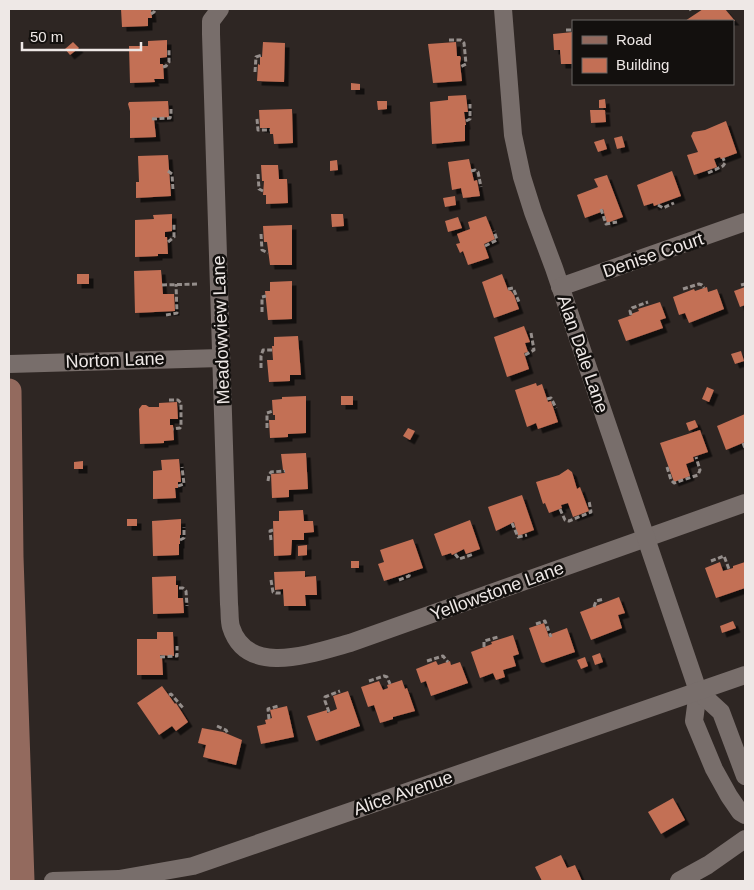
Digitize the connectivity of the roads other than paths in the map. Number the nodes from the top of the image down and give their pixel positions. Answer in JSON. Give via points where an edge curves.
{"nodes":[{"id":1,"x":220,"y":9,"type":"edge"},
{"id":2,"x":503,"y":9,"type":"edge"},
{"id":3,"x":745,"y":222,"type":"edge"},
{"id":4,"x":560,"y":287,"type":"junction"},
{"id":5,"x":221,"y":358,"type":"junction"},
{"id":6,"x":9,"y":364,"type":"edge"},
{"id":7,"x":9,"y":391,"type":"edge"},
{"id":8,"x":745,"y":503,"type":"edge"},
{"id":9,"x":646,"y":538,"type":"junction"},
{"id":10,"x":245,"y":649,"type":"joint"},
{"id":11,"x":745,"y":675,"type":"edge"},
{"id":12,"x":698,"y":691,"type":"junction"},
{"id":13,"x":745,"y":776,"type":"edge"},
{"id":14,"x":745,"y":815,"type":"edge"},
{"id":15,"x":745,"y":838,"type":"edge"},
{"id":16,"x":22,"y":881,"type":"edge"},
{"id":17,"x":53,"y":881,"type":"edge"},
{"id":18,"x":679,"y":881,"type":"edge"}],
"edges":[{"from":1,"to":5,"type":"street","name":"Meadowview Lane","via":[[211,21],[211,34]]},
{"from":2,"to":4,"type":"street","name":"Alan Dale Lane","via":[[513,135],[522,177]]},
{"from":3,"to":4,"type":"street","name":"Denise Court"},
{"from":4,"to":9,"type":"street","name":"Alan Dale Lane"},
{"from":5,"to":6,"type":"street","name":"Norton Lane"},
{"from":5,"to":10,"type":"street","name":"Meadowview Lane","via":[[230,625]]},
{"from":7,"to":16,"type":"main road"},
{"from":8,"to":9,"type":"street","name":"Yellowstone Lane"},
{"from":9,"to":10,"type":"street","name":"Yellowstone Lane","via":[[350,643],[273,659]]},
{"from":9,"to":12,"type":"street","name":"Alan Dale Lane"},
{"from":11,"to":12,"type":"street","name":"Alice Avenue"},
{"from":12,"to":13,"type":"street","name":"Alan Dale Lane","via":[[721,712]]},
{"from":12,"to":14,"type":"street","name":"Alan Dale Lane","via":[[694,721],[718,776]]},
{"from":12,"to":17,"type":"street","name":"Alice Avenue","via":[[193,866],[119,879]]},
{"from":15,"to":18,"type":"street"}]}
